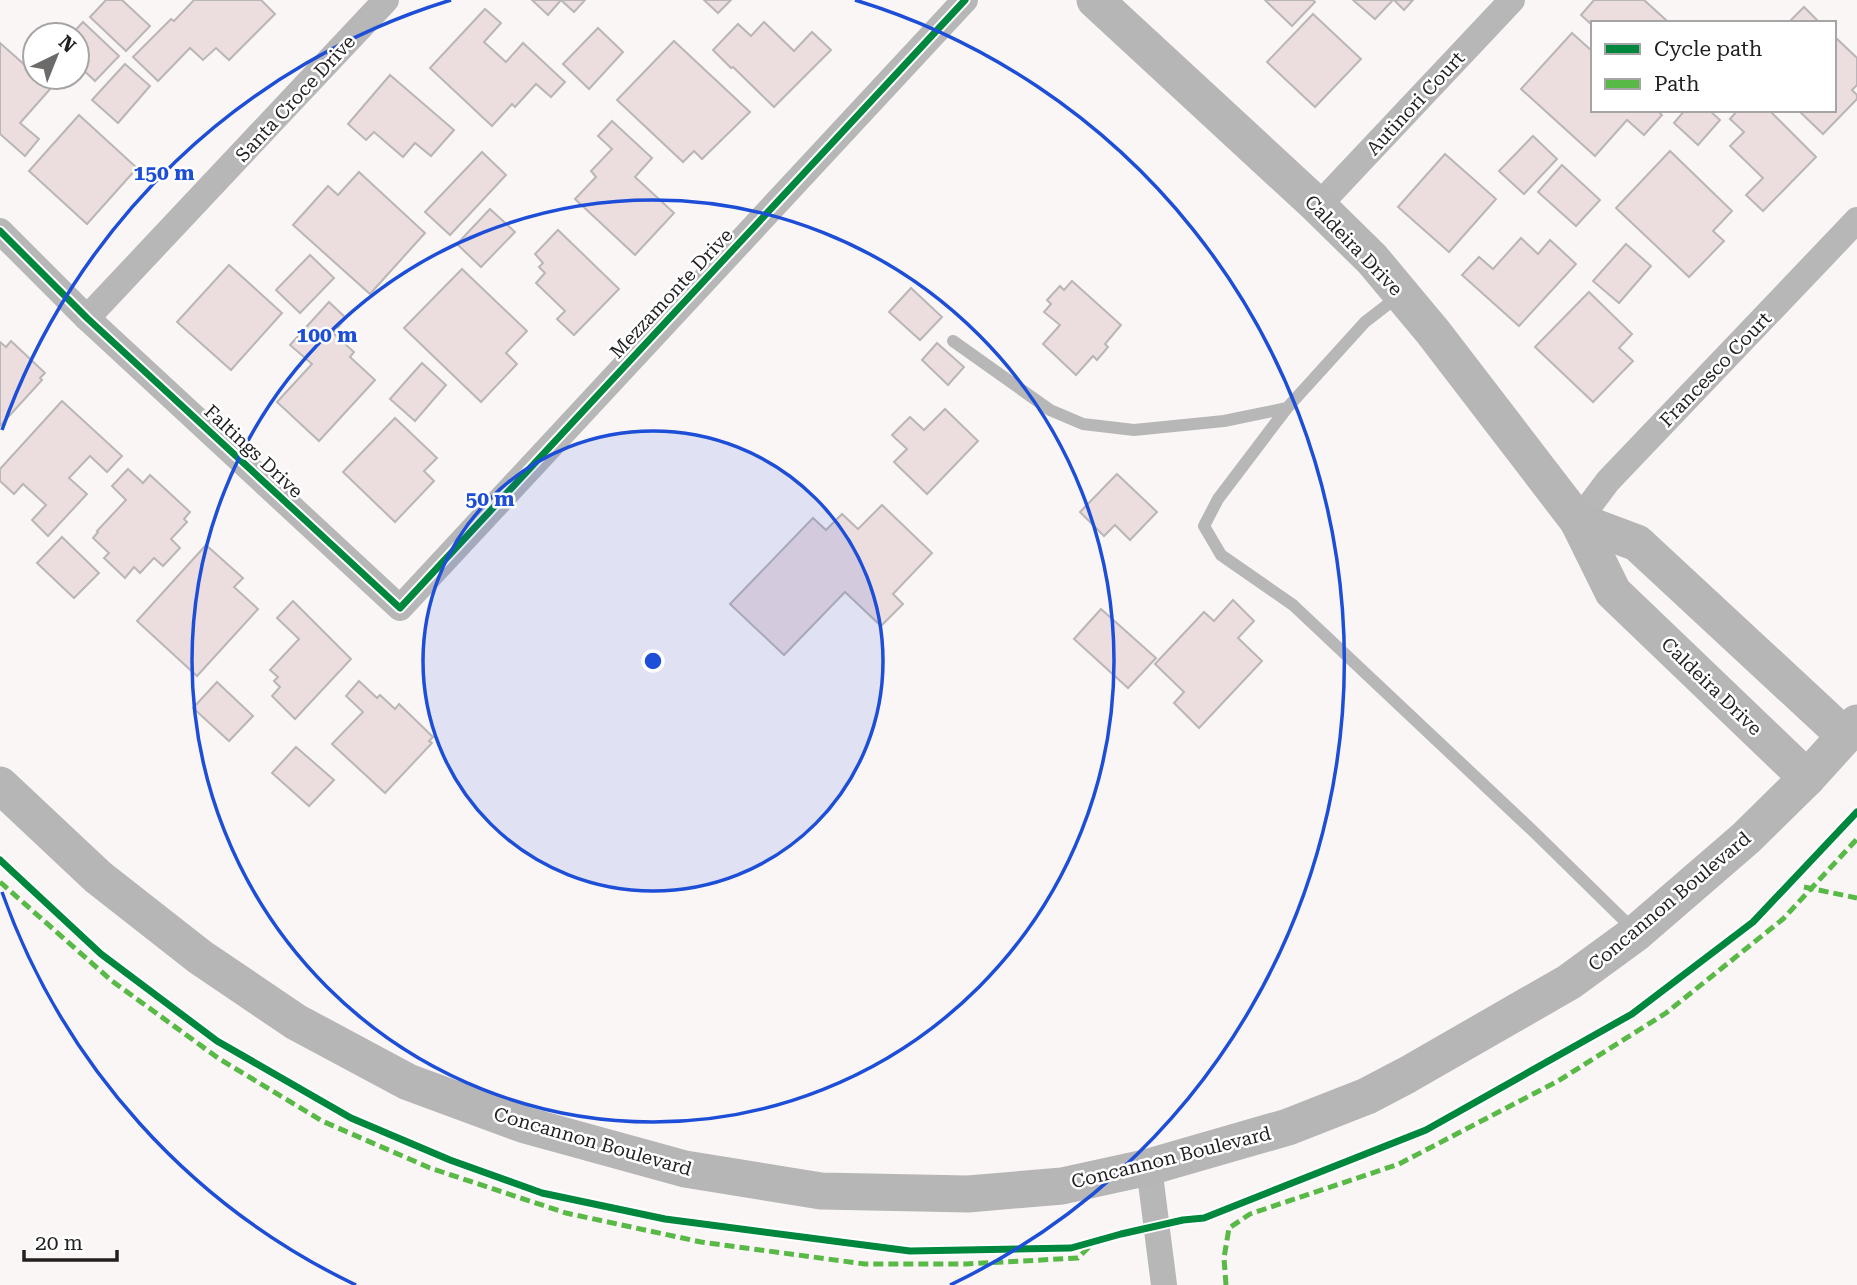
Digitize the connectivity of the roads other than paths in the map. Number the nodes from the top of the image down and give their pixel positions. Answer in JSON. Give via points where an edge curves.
{"nodes":[{"id":1,"x":965,"y":0,"type":"edge"},
{"id":2,"x":1095,"y":0,"type":"edge"},
{"id":3,"x":1512,"y":0,"type":"edge"},
{"id":4,"x":378,"y":3,"type":"edge"},
{"id":5,"x":1318,"y":206,"type":"junction"},
{"id":6,"x":1857,"y":220,"type":"edge"},
{"id":7,"x":0,"y":232,"type":"edge"},
{"id":8,"x":1402,"y":293,"type":"junction"},
{"id":9,"x":88,"y":318,"type":"junction"},
{"id":10,"x":953,"y":341,"type":"dead end"},
{"id":11,"x":1287,"y":408,"type":"junction"},
{"id":12,"x":1578,"y":520,"type":"junction"},
{"id":13,"x":400,"y":608,"type":"joint"},
{"id":14,"x":1851,"y":729,"type":"edge"},
{"id":15,"x":1807,"y":778,"type":"junction"},
{"id":16,"x":0,"y":785,"type":"edge"},
{"id":17,"x":1636,"y":933,"type":"junction"},
{"id":18,"x":1149,"y":1167,"type":"junction"},
{"id":19,"x":1164,"y":1285,"type":"edge"}],
"edges":[{"from":1,"to":13,"type":"street","name":"Mezzamonte Drive"},
{"from":2,"to":5,"type":"main road","name":"Caldeira Drive"},
{"from":3,"to":5,"type":"street","name":"Autinori Court"},
{"from":4,"to":9,"type":"street","name":"Santa Croce Drive"},
{"from":5,"to":8,"type":"main road","name":"Caldeira Drive"},
{"from":6,"to":12,"type":"street","name":"Francesco Court","via":[[1608,481]]},
{"from":7,"to":9,"type":"street","name":"Faltings Drive"},
{"from":8,"to":11,"type":"lane","via":[[1365,322]]},
{"from":8,"to":12,"type":"main road","name":"Caldeira Drive"},
{"from":9,"to":13,"type":"street","name":"Faltings Drive"},
{"from":10,"to":11,"type":"lane","via":[[1050,410],[1083,424],[1133,430],[1224,421]]},
{"from":11,"to":17,"type":"lane","via":[[1204,526],[1221,555],[1293,605]]},
{"from":12,"to":14,"type":"main road","via":[[1637,543]]},
{"from":12,"to":15,"type":"main road","name":"Caldeira Drive","via":[[1613,592]]},
{"from":14,"to":15,"type":"main road","name":"Concannon Boulevard"},
{"from":15,"to":17,"type":"main road","name":"Concannon Boulevard"},
{"from":16,"to":18,"type":"main road","name":"Concannon Boulevard","via":[[97,877],[200,957],[296,1022],[408,1082],[525,1125],[685,1170],[821,1191],[968,1194],[1062,1185]]},
{"from":17,"to":18,"type":"main road","name":"Concannon Boulevard","via":[[1569,982],[1367,1096],[1288,1127]]},
{"from":18,"to":19,"type":"street"}]}
